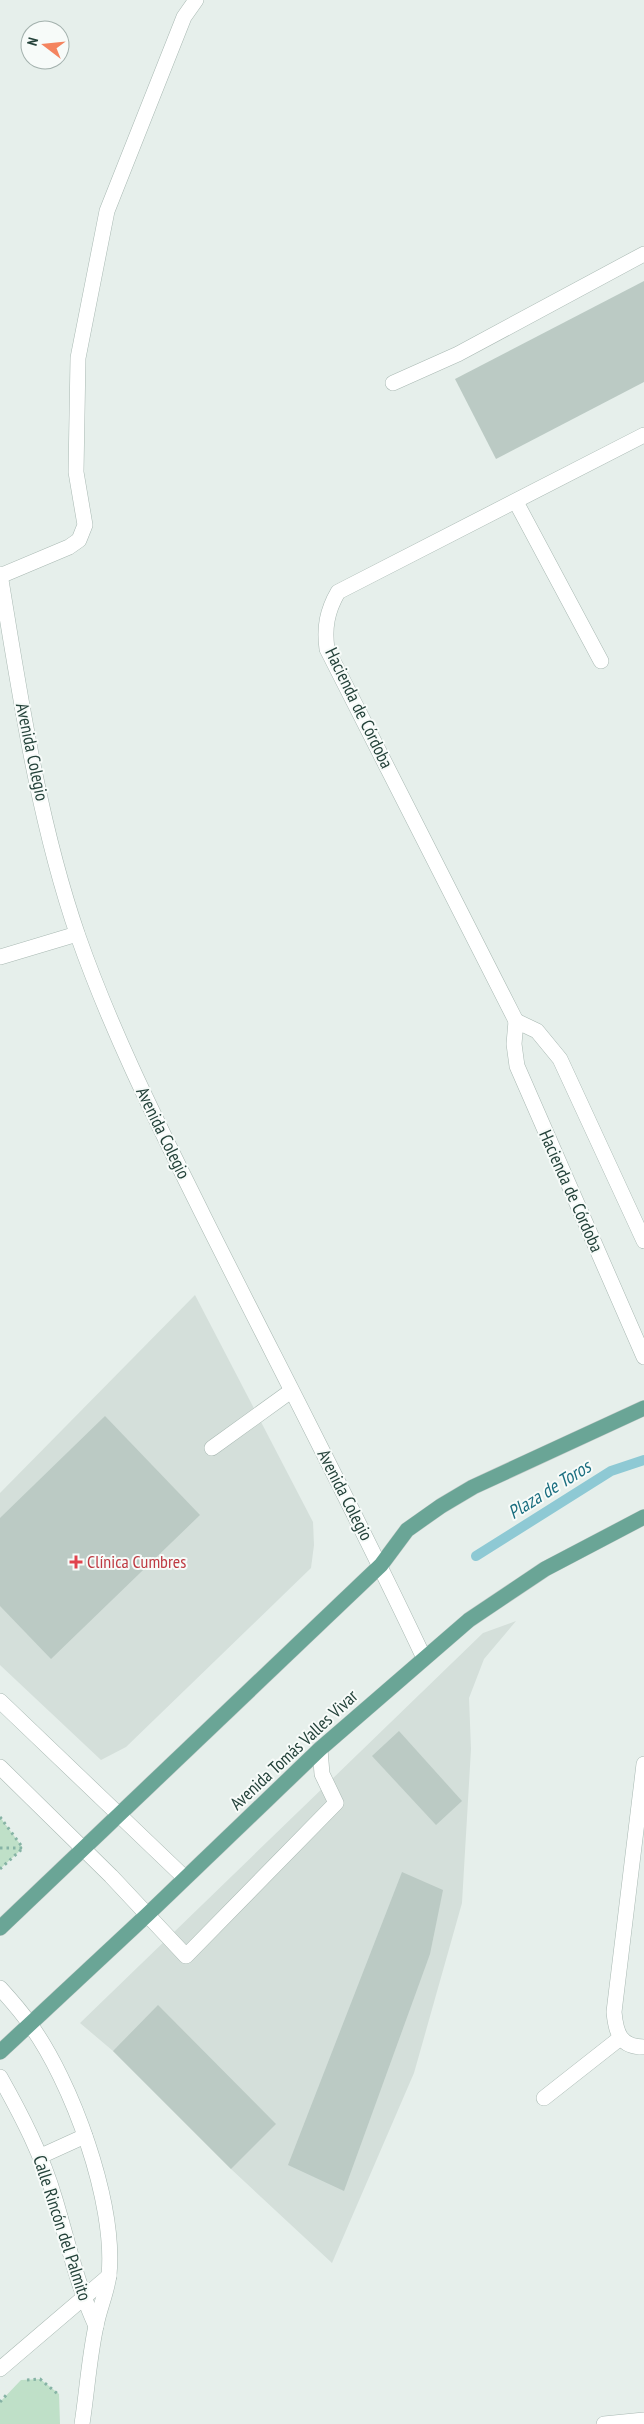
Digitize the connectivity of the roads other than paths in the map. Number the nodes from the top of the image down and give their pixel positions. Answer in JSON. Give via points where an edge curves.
{"nodes":[{"id":1,"x":196,"y":0,"type":"edge"},
{"id":2,"x":644,"y":254,"type":"edge"},
{"id":3,"x":393,"y":383,"type":"dead end"},
{"id":4,"x":644,"y":435,"type":"edge"},
{"id":5,"x":516,"y":502,"type":"junction"},
{"id":6,"x":0,"y":575,"type":"edge"},
{"id":7,"x":601,"y":661,"type":"dead end"},
{"id":8,"x":77,"y":934,"type":"junction"},
{"id":9,"x":0,"y":957,"type":"edge"},
{"id":10,"x":516,"y":1021,"type":"junction"},
{"id":11,"x":644,"y":1241,"type":"edge"},
{"id":12,"x":644,"y":1358,"type":"edge"},
{"id":13,"x":291,"y":1391,"type":"junction"},
{"id":14,"x":644,"y":1408,"type":"edge"},
{"id":15,"x":212,"y":1448,"type":"dead end"},
{"id":16,"x":644,"y":1518,"type":"edge"},
{"id":17,"x":381,"y":1565,"type":"junction"},
{"id":18,"x":424,"y":1658,"type":"junction"},
{"id":19,"x":0,"y":1701,"type":"edge"},
{"id":20,"x":320,"y":1749,"type":"junction"},
{"id":21,"x":644,"y":1764,"type":"edge"},
{"id":22,"x":0,"y":1767,"type":"edge"},
{"id":23,"x":118,"y":1815,"type":"junction"},
{"id":24,"x":84,"y":1848,"type":"junction"},
{"id":25,"x":185,"y":1878,"type":"junction"},
{"id":26,"x":148,"y":1914,"type":"junction"},
{"id":27,"x":0,"y":1928,"type":"edge"},
{"id":28,"x":0,"y":1988,"type":"edge"},
{"id":29,"x":30,"y":2024,"type":"junction"},
{"id":30,"x":620,"y":2039,"type":"junction"},
{"id":31,"x":644,"y":2047,"type":"edge"},
{"id":32,"x":0,"y":2052,"type":"edge"},
{"id":33,"x":0,"y":2077,"type":"edge"},
{"id":34,"x":544,"y":2098,"type":"dead end"},
{"id":35,"x":85,"y":2136,"type":"junction"},
{"id":36,"x":40,"y":2156,"type":"junction"},
{"id":37,"x":109,"y":2276,"type":"junction"},
{"id":38,"x":83,"y":2298,"type":"junction"},
{"id":39,"x":96,"y":2326,"type":"junction"},
{"id":40,"x":0,"y":2369,"type":"edge"},
{"id":41,"x":644,"y":2420,"type":"edge"},
{"id":42,"x":82,"y":2424,"type":"edge"},
{"id":43,"x":604,"y":2424,"type":"edge"}],
"edges":[{"from":1,"to":6,"type":"street","via":[[184,17],[107,211],[78,358],[76,472],[85,525],[79,540],[69,547]]},
{"from":2,"to":3,"type":"street","via":[[458,354]]},
{"from":4,"to":5,"type":"street","name":"Hacienda de Córdoba"},
{"from":5,"to":7,"type":"street"},
{"from":5,"to":10,"type":"street","name":"Hacienda de Córdoba","via":[[338,592],[327,616],[325,632],[328,650]]},
{"from":6,"to":8,"type":"street","name":"Avenida Colegio","via":[[41,799]]},
{"from":8,"to":9,"type":"street"},
{"from":8,"to":13,"type":"street","name":"Avenida Colegio","via":[[120,1043]]},
{"from":10,"to":11,"type":"street","via":[[537,1031],[560,1059]]},
{"from":10,"to":12,"type":"street","name":"Hacienda de Córdoba","via":[[514,1044],[517,1066]]},
{"from":13,"to":15,"type":"street"},
{"from":13,"to":17,"type":"street","name":"Avenida Colegio"},
{"from":14,"to":17,"type":"main road","via":[[473,1487],[441,1506],[407,1530]]},
{"from":16,"to":18,"type":"main road","name":"Avenida Tomás Valles Vivar","via":[[576,1551],[504,1595]]},
{"from":17,"to":18,"type":"street","name":"Avenida Colegio"},
{"from":17,"to":23,"type":"main road"},
{"from":18,"to":20,"type":"main road","name":"Avenida Tomás Valles Vivar"},
{"from":19,"to":23,"type":"street"},
{"from":20,"to":25,"type":"main road","name":"Avenida Tomás Valles Vivar"},
{"from":20,"to":26,"type":"street","via":[[322,1774],[336,1803],[186,1956]]},
{"from":21,"to":30,"type":"street","via":[[614,2012]]},
{"from":22,"to":24,"type":"street"},
{"from":23,"to":24,"type":"main road"},
{"from":23,"to":25,"type":"street"},
{"from":24,"to":26,"type":"street"},
{"from":24,"to":27,"type":"main road"},
{"from":25,"to":26,"type":"main road","name":"Avenida Tomás Valles Vivar"},
{"from":26,"to":29,"type":"main road","name":"Avenida Tomás Valles Vivar"},
{"from":28,"to":29,"type":"street","name":"Calle Rincón del Palmito"},
{"from":29,"to":32,"type":"main road","name":"Avenida Tomás Valles Vivar"},
{"from":29,"to":35,"type":"street","name":"Calle Rincón del Palmito","via":[[64,2086]]},
{"from":30,"to":31,"type":"street","via":[[628,2045]]},
{"from":30,"to":34,"type":"street"},
{"from":33,"to":36,"type":"street","name":"Calle Rincón del Palmito"},
{"from":35,"to":36,"type":"street"},
{"from":35,"to":37,"type":"street","name":"Calle Rincón del Palmito","via":[[108,2224]]},
{"from":36,"to":38,"type":"street","name":"Calle Rincón del Palmito"},
{"from":37,"to":38,"type":"street"},
{"from":37,"to":39,"type":"street","name":"Calle Rincón del Palmito"},
{"from":38,"to":39,"type":"street","name":"Calle Rincón del Palmito"},
{"from":38,"to":40,"type":"street"},
{"from":39,"to":42,"type":"street","name":"Calle Rincón del Palmito"},
{"from":41,"to":43,"type":"street"}]}
